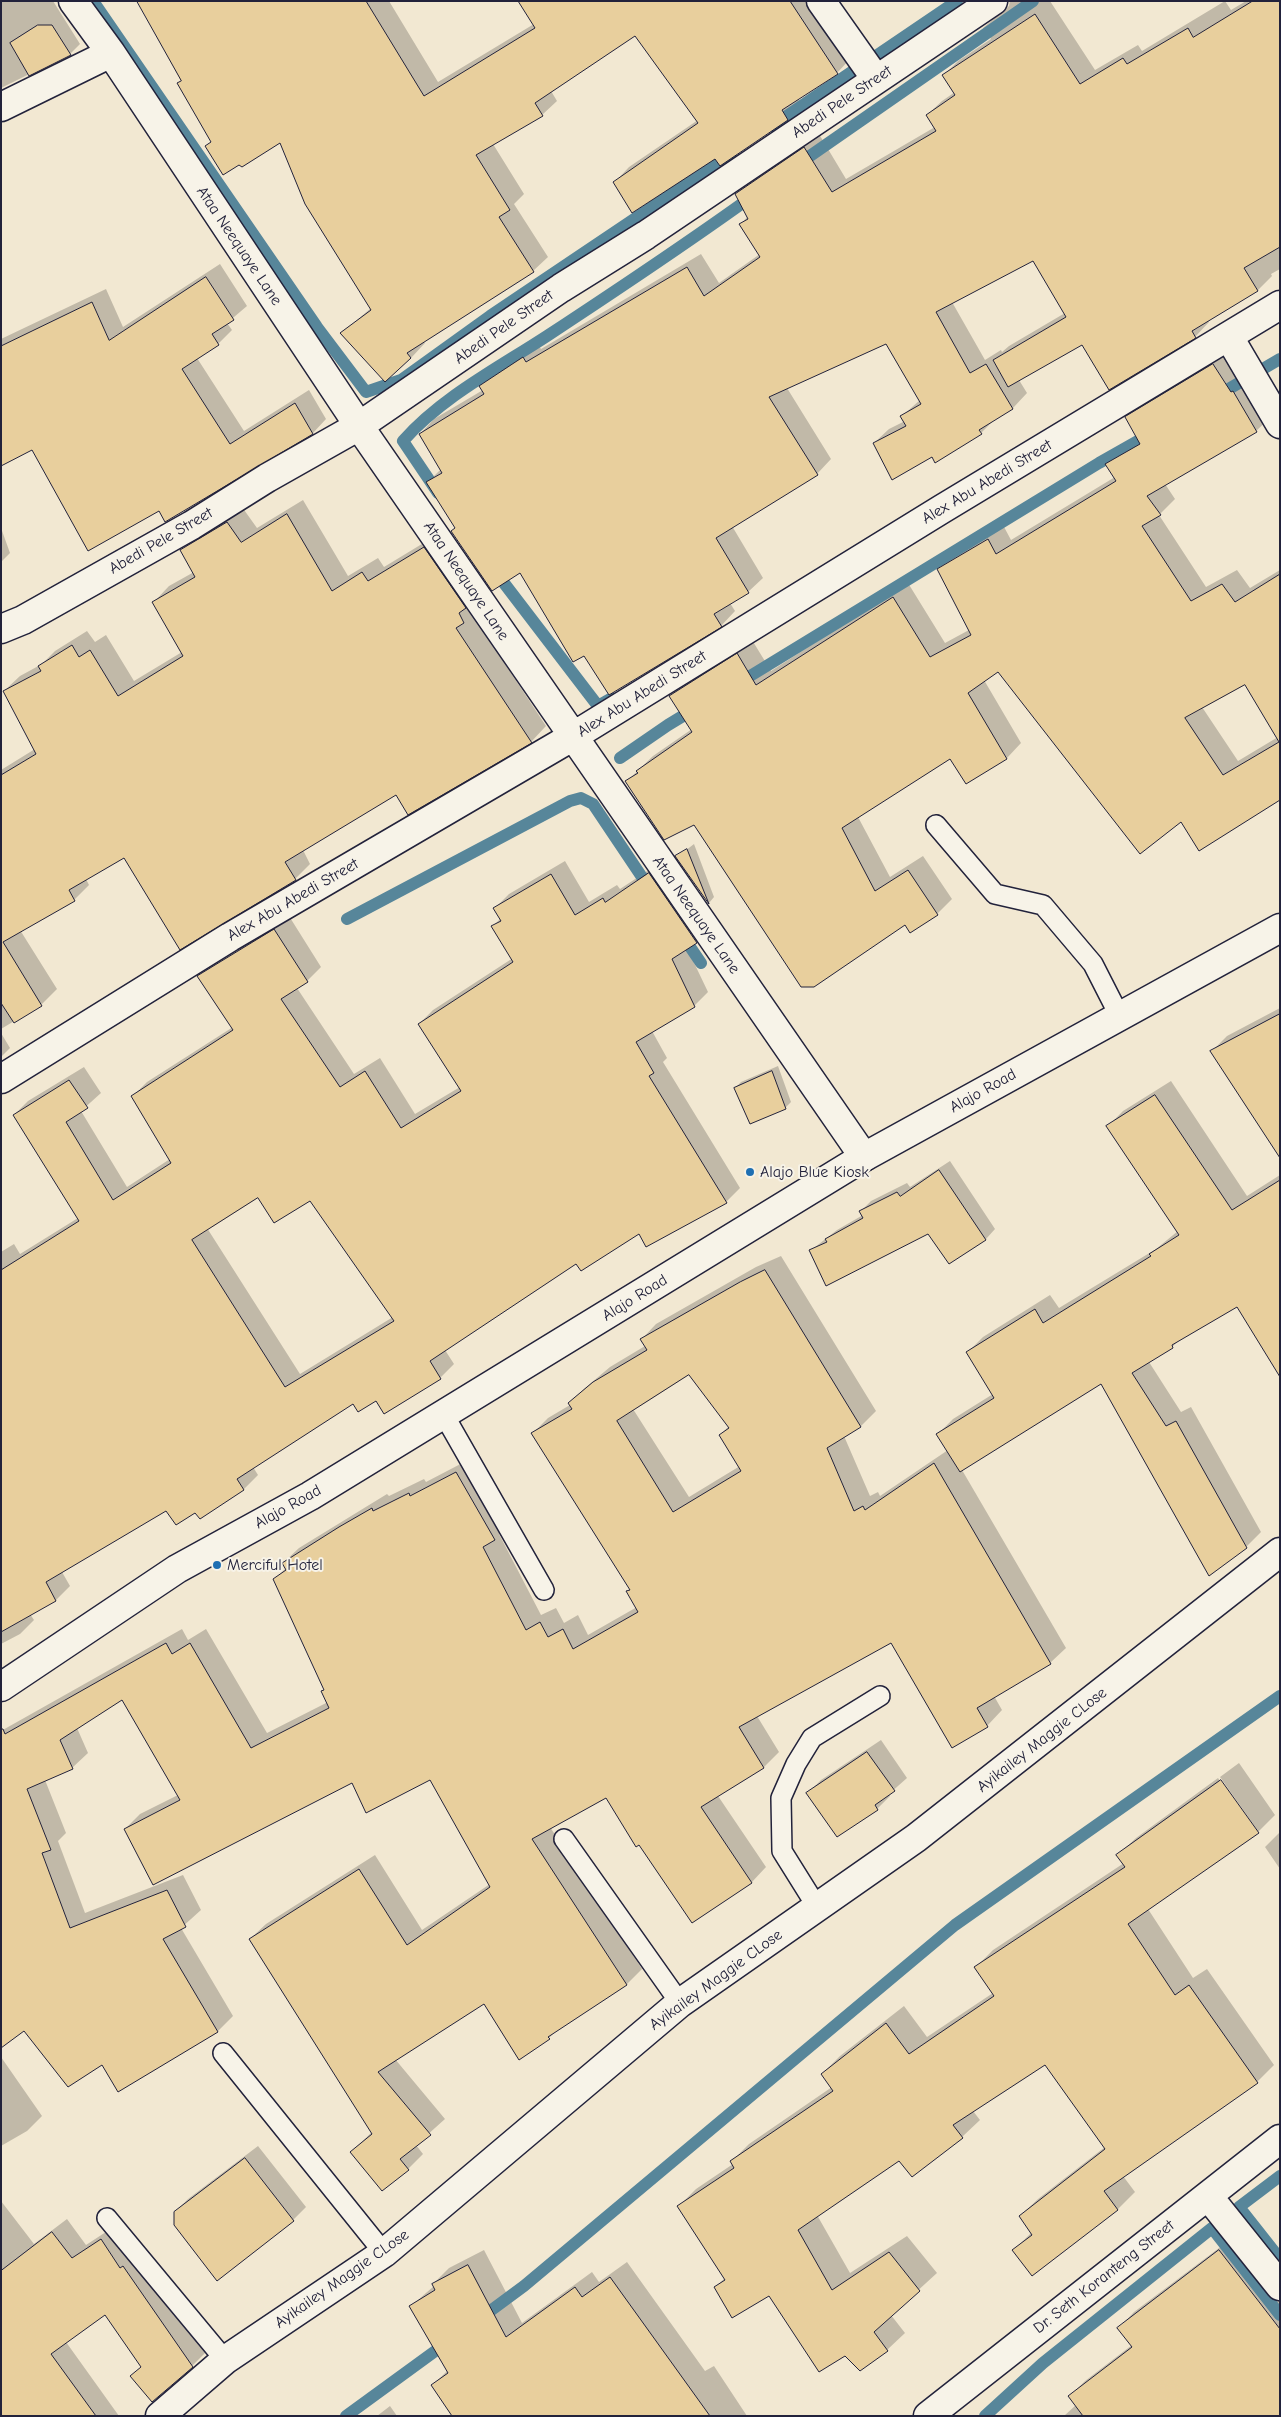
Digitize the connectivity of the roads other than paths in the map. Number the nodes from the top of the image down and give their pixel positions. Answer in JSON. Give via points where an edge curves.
{"nodes":[{"id":1,"x":73,"y":1,"type":"edge"},
{"id":2,"x":821,"y":1,"type":"edge"},
{"id":3,"x":993,"y":1,"type":"edge"},
{"id":4,"x":111,"y":53,"type":"junction"},
{"id":5,"x":876,"y":79,"type":"junction"},
{"id":6,"x":1,"y":108,"type":"edge"},
{"id":7,"x":1280,"y":305,"type":"edge"},
{"id":8,"x":1228,"y":337,"type":"junction"},
{"id":9,"x":1280,"y":424,"type":"edge"},
{"id":10,"x":359,"y":426,"type":"junction"},
{"id":11,"x":1,"y":628,"type":"edge"},
{"id":12,"x":572,"y":737,"type":"junction"},
{"id":13,"x":936,"y":825,"type":"dead end"},
{"id":14,"x":1280,"y":928,"type":"edge"},
{"id":15,"x":1119,"y":1015,"type":"junction"},
{"id":16,"x":1,"y":1079,"type":"edge"},
{"id":17,"x":864,"y":1157,"type":"junction"},
{"id":18,"x":444,"y":1415,"type":"junction"},
{"id":19,"x":1280,"y":1552,"type":"edge"},
{"id":20,"x":544,"y":1590,"type":"dead end"},
{"id":21,"x":1,"y":1687,"type":"edge"},
{"id":22,"x":880,"y":1696,"type":"dead end"},
{"id":23,"x":564,"y":1839,"type":"dead end"},
{"id":24,"x":817,"y":1906,"type":"junction"},
{"id":25,"x":680,"y":2003,"type":"junction"},
{"id":26,"x":222,"y":2053,"type":"dead end"},
{"id":27,"x":1280,"y":2139,"type":"edge"},
{"id":28,"x":1208,"y":2196,"type":"junction"},
{"id":29,"x":107,"y":2218,"type":"dead end"},
{"id":30,"x":384,"y":2253,"type":"junction"},
{"id":31,"x":1280,"y":2286,"type":"edge"},
{"id":32,"x":225,"y":2360,"type":"junction"},
{"id":33,"x":160,"y":2416,"type":"edge"},
{"id":34,"x":928,"y":2416,"type":"edge"}],
"edges":[{"from":1,"to":4,"type":"street","name":"Ataa Neequaye Lane"},
{"from":2,"to":5,"type":"street"},
{"from":3,"to":5,"type":"street","name":"Abedi Pele Street"},
{"from":4,"to":6,"type":"street"},
{"from":4,"to":10,"type":"street","name":"Ataa Neequaye Lane"},
{"from":5,"to":10,"type":"street","name":"Abedi Pele Street"},
{"from":7,"to":8,"type":"street","name":"Alex Abu Abedi Street"},
{"from":8,"to":9,"type":"street"},
{"from":8,"to":12,"type":"street","name":"Alex Abu Abedi Street"},
{"from":10,"to":11,"type":"street","name":"Abedi Pele Street","via":[[192,525],[22,620]]},
{"from":10,"to":12,"type":"street","name":"Ataa Neequaye Lane"},
{"from":12,"to":16,"type":"street","name":"Alex Abu Abedi Street","via":[[230,937]]},
{"from":12,"to":17,"type":"street","name":"Ataa Neequaye Lane"},
{"from":13,"to":15,"type":"lane","via":[[995,894],[1043,905],[1093,964]]},
{"from":14,"to":15,"type":"street","name":"Alajo Road"},
{"from":15,"to":17,"type":"street","name":"Alajo Road"},
{"from":17,"to":18,"type":"street","name":"Alajo Road"},
{"from":18,"to":20,"type":"lane"},
{"from":18,"to":21,"type":"street","name":"Alajo Road","via":[[310,1496],[177,1569]]},
{"from":19,"to":24,"type":"street","name":"Ayikailey Maggie CLose","via":[[916,1838]]},
{"from":22,"to":24,"type":"lane","via":[[812,1738],[781,1798],[782,1851]]},
{"from":23,"to":25,"type":"lane"},
{"from":24,"to":25,"type":"street","name":"Ayikailey Maggie CLose"},
{"from":25,"to":30,"type":"street","name":"Ayikailey Maggie CLose"},
{"from":26,"to":30,"type":"lane"},
{"from":27,"to":28,"type":"street","name":"Dr. Seth Koranteng Street"},
{"from":28,"to":31,"type":"street"},
{"from":28,"to":34,"type":"street","name":"Dr. Seth Koranteng Street"},
{"from":29,"to":32,"type":"lane"},
{"from":30,"to":32,"type":"street","name":"Ayikailey Maggie CLose"},
{"from":32,"to":33,"type":"street","name":"Ayikailey Maggie CLose"}]}
